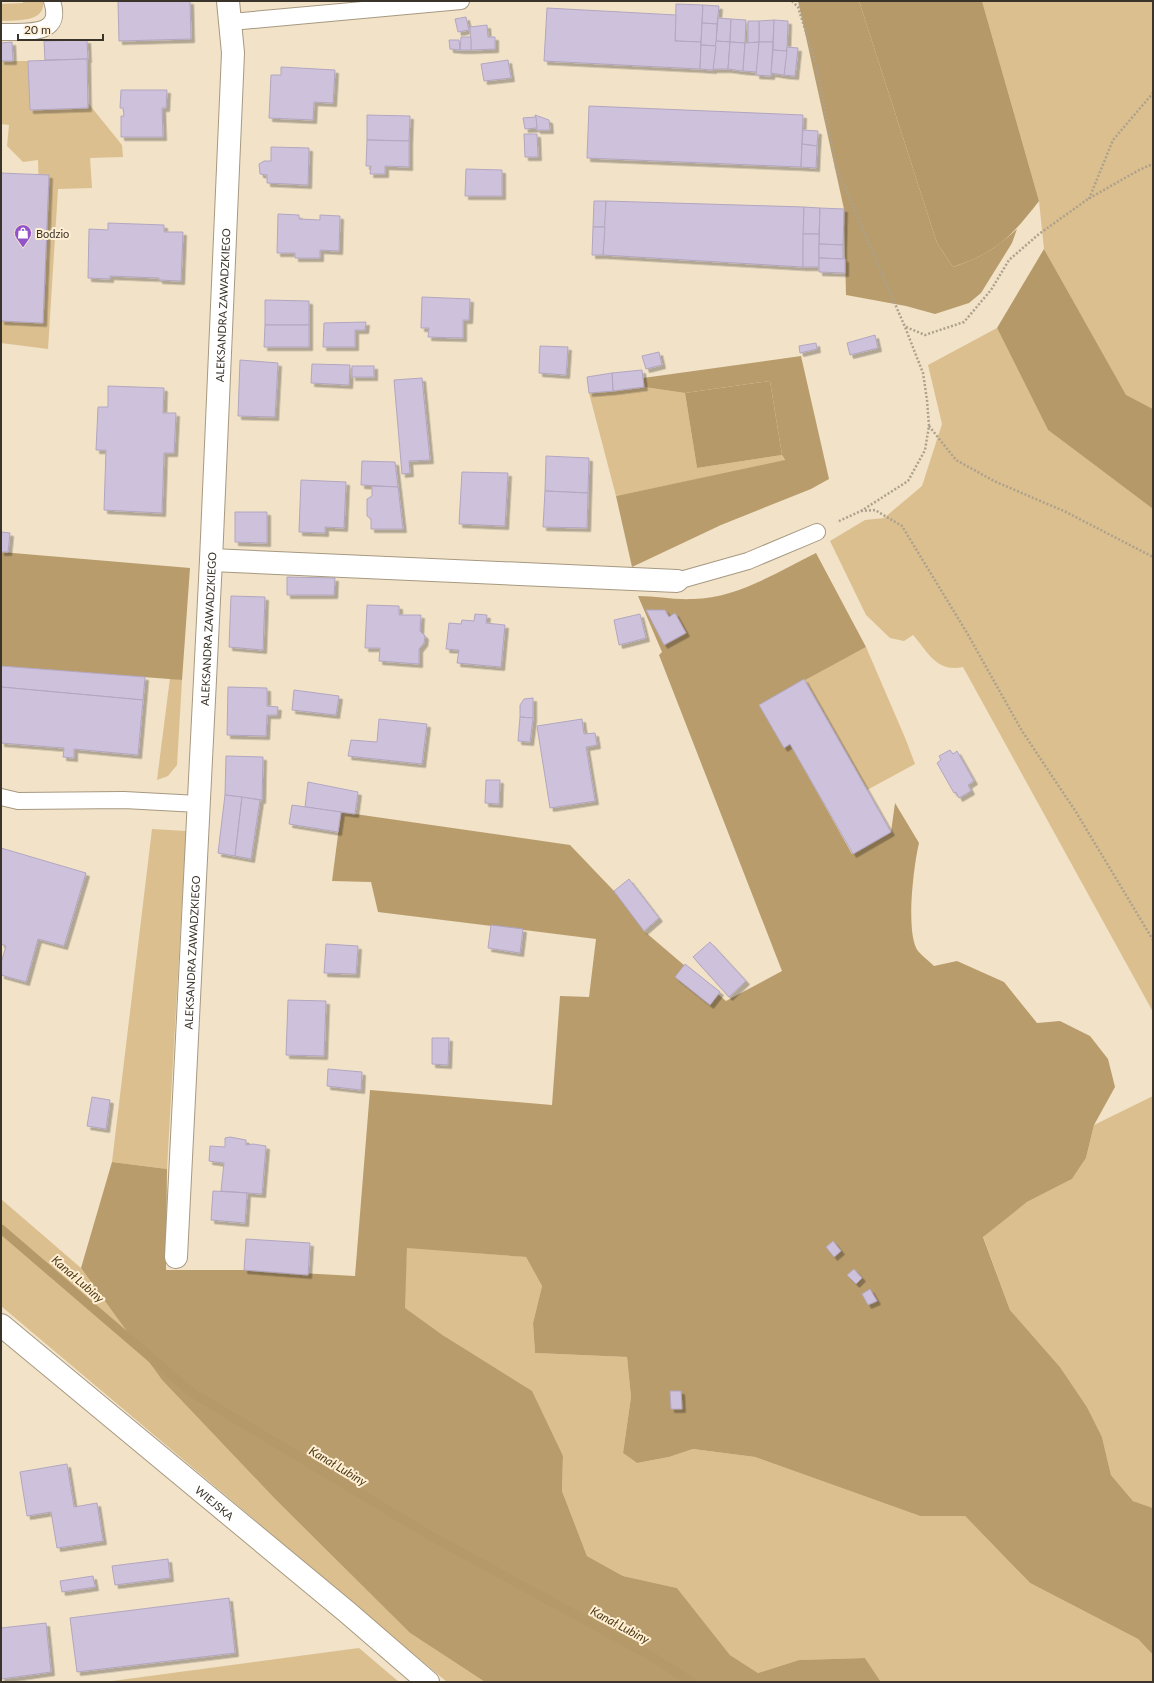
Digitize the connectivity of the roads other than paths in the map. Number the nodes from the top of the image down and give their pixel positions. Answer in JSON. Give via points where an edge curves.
{"nodes":[{"id":1,"x":52,"y":1,"type":"edge"},
{"id":2,"x":228,"y":1,"type":"edge"},
{"id":3,"x":461,"y":1,"type":"edge"},
{"id":4,"x":231,"y":22,"type":"junction"},
{"id":5,"x":1,"y":32,"type":"edge"},
{"id":6,"x":817,"y":532,"type":"road end"},
{"id":7,"x":211,"y":560,"type":"junction"},
{"id":8,"x":677,"y":581,"type":"joint"},
{"id":9,"x":1,"y":797,"type":"edge"},
{"id":10,"x":198,"y":804,"type":"junction"},
{"id":11,"x":176,"y":1257,"type":"dead end"},
{"id":12,"x":1,"y":1325,"type":"edge"},
{"id":13,"x":428,"y":1682,"type":"edge"}],
"edges":[{"from":1,"to":5,"type":"lane","via":[[53,20],[45,29]]},
{"from":2,"to":4,"type":"street","name":"ALEKSANDRA ZAWADZKIEGO"},
{"from":3,"to":4,"type":"lane"},
{"from":4,"to":7,"type":"street","name":"ALEKSANDRA ZAWADZKIEGO","via":[[232,68]]},
{"from":6,"to":8,"type":"lane","via":[[748,561]]},
{"from":7,"to":8,"type":"street"},
{"from":7,"to":10,"type":"street","name":"ALEKSANDRA ZAWADZKIEGO"},
{"from":9,"to":10,"type":"lane","via":[[18,801],[124,800]]},
{"from":10,"to":11,"type":"street","name":"ALEKSANDRA ZAWADZKIEGO"},
{"from":12,"to":13,"type":"street","name":"WIEJSKA"}]}
